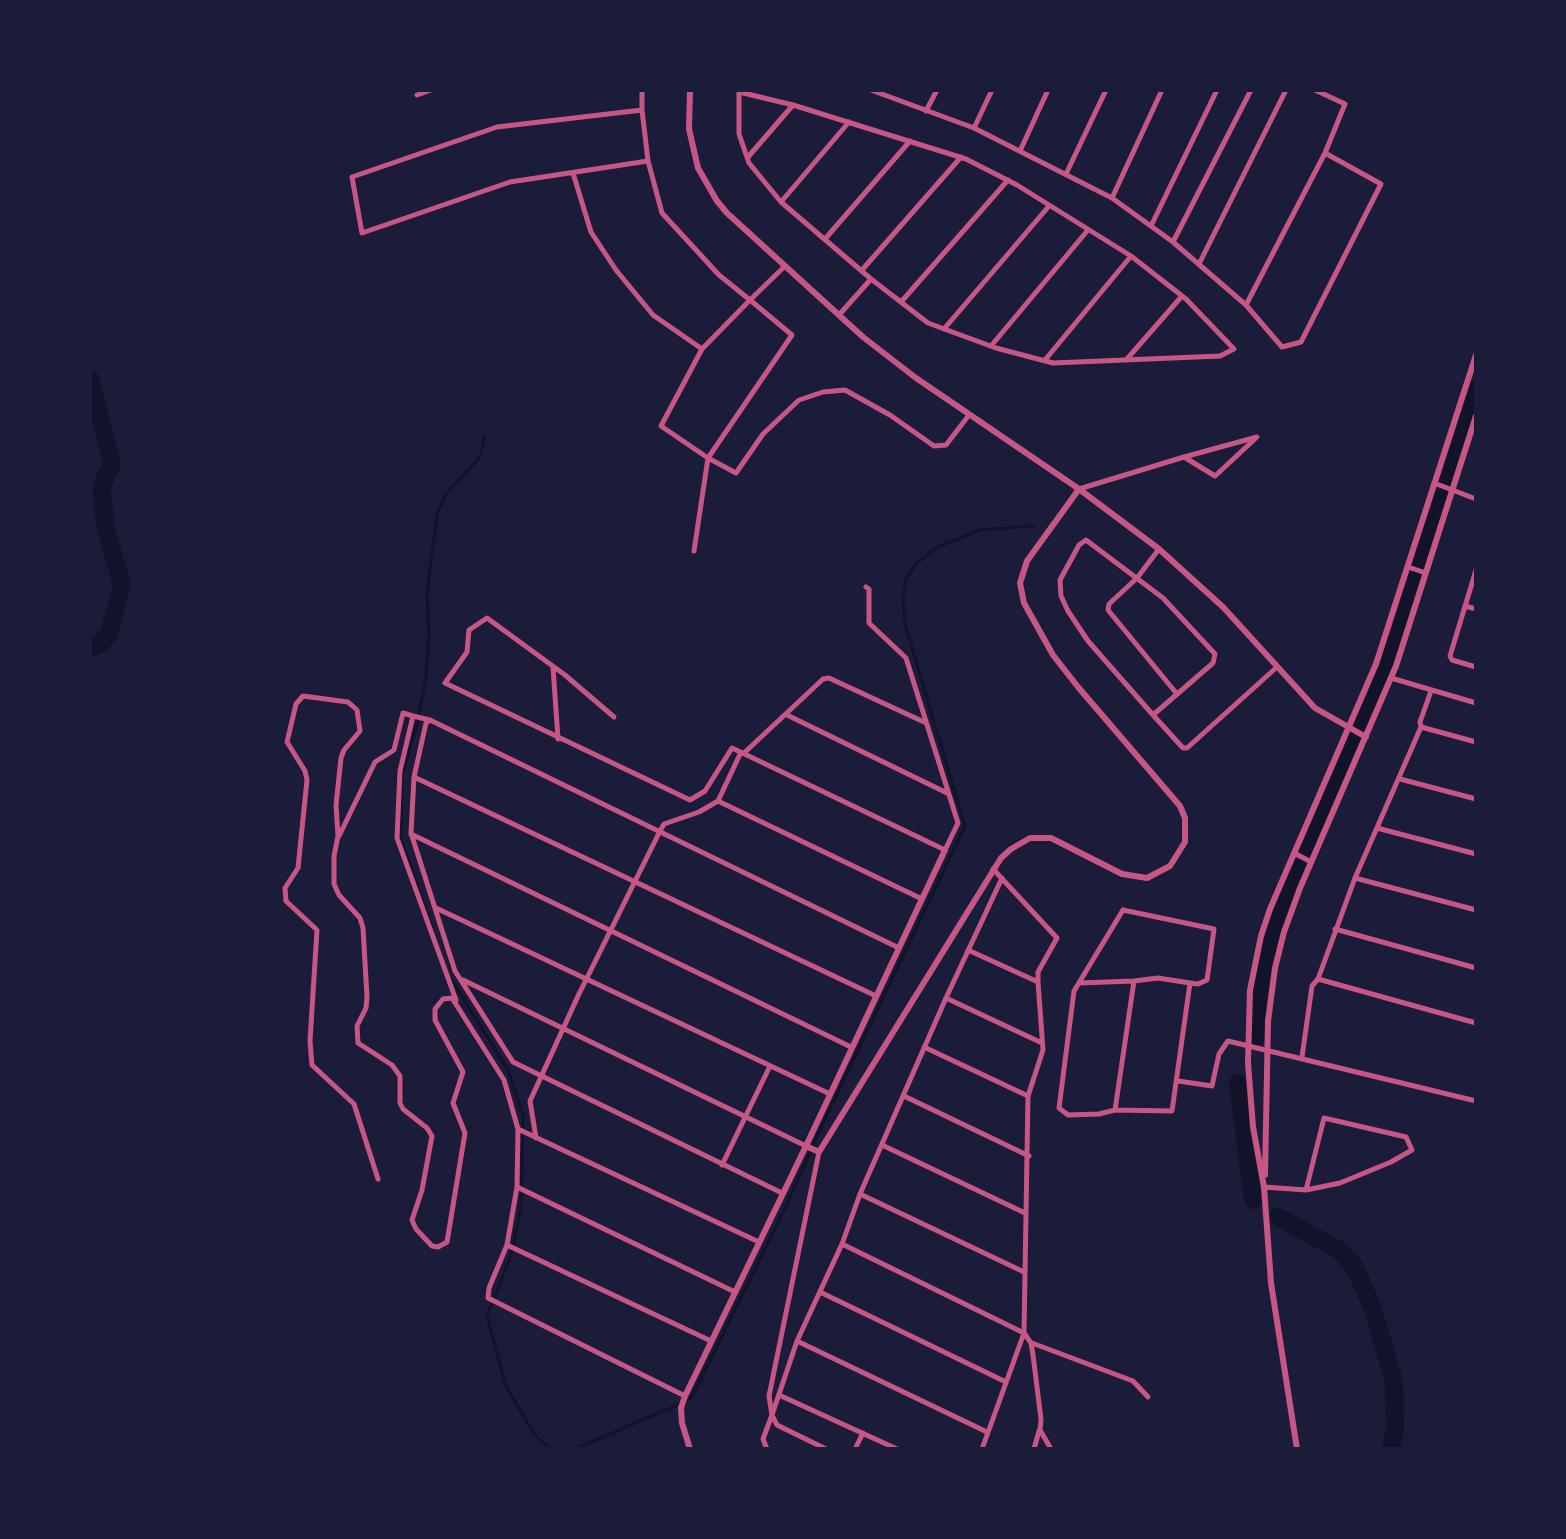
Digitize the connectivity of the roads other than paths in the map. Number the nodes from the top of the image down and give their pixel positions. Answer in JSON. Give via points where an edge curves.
{"nodes":[{"id":1,"x":431,"y":90,"type":"edge"},
{"id":2,"x":642,"y":90,"type":"edge"},
{"id":3,"x":690,"y":90,"type":"edge"},
{"id":4,"x":871,"y":90,"type":"edge"},
{"id":5,"x":937,"y":90,"type":"edge"},
{"id":6,"x":992,"y":90,"type":"edge"},
{"id":7,"x":1048,"y":90,"type":"edge"},
{"id":8,"x":1106,"y":90,"type":"edge"},
{"id":9,"x":1162,"y":90,"type":"edge"},
{"id":10,"x":1217,"y":90,"type":"edge"},
{"id":11,"x":1251,"y":90,"type":"edge"},
{"id":12,"x":1286,"y":90,"type":"edge"},
{"id":13,"x":1315,"y":90,"type":"edge"},
{"id":14,"x":417,"y":95,"type":"dead end"},
{"id":15,"x":793,"y":105,"type":"junction"},
{"id":16,"x":642,"y":110,"type":"junction"},
{"id":17,"x":926,"y":111,"type":"junction"},
{"id":18,"x":849,"y":122,"type":"junction"},
{"id":19,"x":974,"y":128,"type":"junction"},
{"id":20,"x":910,"y":141,"type":"junction"},
{"id":21,"x":1020,"y":151,"type":"junction"},
{"id":22,"x":1325,"y":153,"type":"junction"},
{"id":23,"x":961,"y":157,"type":"junction"},
{"id":24,"x":747,"y":158,"type":"junction"},
{"id":25,"x":648,"y":161,"type":"junction"},
{"id":26,"x":573,"y":173,"type":"junction"},
{"id":27,"x":1066,"y":174,"type":"junction"},
{"id":28,"x":1008,"y":180,"type":"junction"},
{"id":29,"x":1112,"y":198,"type":"junction"},
{"id":30,"x":781,"y":202,"type":"junction"},
{"id":31,"x":1049,"y":206,"type":"junction"},
{"id":32,"x":1151,"y":226,"type":"junction"},
{"id":33,"x":1088,"y":230,"type":"junction"},
{"id":34,"x":825,"y":239,"type":"junction"},
{"id":35,"x":1173,"y":242,"type":"junction"},
{"id":36,"x":1131,"y":256,"type":"junction"},
{"id":37,"x":1199,"y":264,"type":"junction"},
{"id":38,"x":785,"y":266,"type":"junction"},
{"id":39,"x":862,"y":270,"type":"junction"},
{"id":40,"x":871,"y":279,"type":"junction"},
{"id":41,"x":1182,"y":296,"type":"junction"},
{"id":42,"x":750,"y":300,"type":"junction"},
{"id":43,"x":901,"y":302,"type":"junction"},
{"id":44,"x":1246,"y":305,"type":"junction"},
{"id":45,"x":839,"y":315,"type":"junction"},
{"id":46,"x":944,"y":329,"type":"junction"},
{"id":47,"x":991,"y":346,"type":"junction"},
{"id":48,"x":702,"y":349,"type":"junction"},
{"id":49,"x":1476,"y":355,"type":"edge"},
{"id":50,"x":1044,"y":360,"type":"junction"},
{"id":51,"x":1127,"y":360,"type":"junction"},
{"id":52,"x":969,"y":415,"type":"junction"},
{"id":53,"x":1476,"y":416,"type":"edge"},
{"id":54,"x":1184,"y":457,"type":"junction"},
{"id":55,"x":708,"y":458,"type":"junction"},
{"id":56,"x":1434,"y":483,"type":"junction"},
{"id":57,"x":1079,"y":489,"type":"junction"},
{"id":58,"x":1454,"y":489,"type":"junction"},
{"id":59,"x":1476,"y":499,"type":"edge"},
{"id":60,"x":1159,"y":549,"type":"junction"},
{"id":61,"x":694,"y":551,"type":"dead end"},
{"id":62,"x":1411,"y":568,"type":"junction"},
{"id":63,"x":1476,"y":570,"type":"edge"},
{"id":64,"x":1424,"y":572,"type":"junction"},
{"id":65,"x":1137,"y":578,"type":"junction"},
{"id":66,"x":866,"y":587,"type":"dead end"},
{"id":67,"x":1465,"y":606,"type":"junction"},
{"id":68,"x":1476,"y":609,"type":"edge"},
{"id":69,"x":553,"y":666,"type":"junction"},
{"id":70,"x":1277,"y":667,"type":"junction"},
{"id":71,"x":1476,"y":667,"type":"edge"},
{"id":72,"x":1391,"y":678,"type":"junction"},
{"id":73,"x":1431,"y":691,"type":"junction"},
{"id":74,"x":1177,"y":694,"type":"junction"},
{"id":75,"x":1476,"y":703,"type":"edge"},
{"id":76,"x":787,"y":715,"type":"junction"},
{"id":77,"x":1153,"y":715,"type":"junction"},
{"id":78,"x":413,"y":716,"type":"junction"},
{"id":79,"x":614,"y":717,"type":"dead end"},
{"id":80,"x":430,"y":720,"type":"junction"},
{"id":81,"x":925,"y":722,"type":"junction"},
{"id":82,"x":1421,"y":727,"type":"junction"},
{"id":83,"x":1350,"y":729,"type":"junction"},
{"id":84,"x":1364,"y":736,"type":"junction"},
{"id":85,"x":558,"y":739,"type":"junction"},
{"id":86,"x":1476,"y":742,"type":"edge"},
{"id":87,"x":743,"y":752,"type":"junction"},
{"id":88,"x":414,"y":777,"type":"junction"},
{"id":89,"x":1400,"y":779,"type":"junction"},
{"id":90,"x":947,"y":793,"type":"junction"},
{"id":91,"x":1476,"y":799,"type":"edge"},
{"id":92,"x":718,"y":801,"type":"junction"},
{"id":93,"x":1377,"y":828,"type":"junction"},
{"id":94,"x":660,"y":831,"type":"junction"},
{"id":95,"x":411,"y":833,"type":"junction"},
{"id":96,"x":338,"y":836,"type":"junction"},
{"id":97,"x":945,"y":850,"type":"junction"},
{"id":98,"x":1293,"y":853,"type":"junction"},
{"id":99,"x":1476,"y":854,"type":"edge"},
{"id":100,"x":1311,"y":862,"type":"junction"},
{"id":101,"x":993,"y":869,"type":"junction"},
{"id":102,"x":1002,"y":878,"type":"junction"},
{"id":103,"x":1355,"y":878,"type":"junction"},
{"id":104,"x":636,"y":880,"type":"junction"},
{"id":105,"x":922,"y":899,"type":"junction"},
{"id":106,"x":435,"y":907,"type":"junction"},
{"id":107,"x":1476,"y":910,"type":"edge"},
{"id":108,"x":1335,"y":929,"type":"junction"},
{"id":109,"x":611,"y":931,"type":"junction"},
{"id":110,"x":899,"y":948,"type":"junction"},
{"id":111,"x":968,"y":950,"type":"junction"},
{"id":112,"x":1476,"y":968,"type":"edge"},
{"id":113,"x":587,"y":979,"type":"junction"},
{"id":114,"x":1318,"y":979,"type":"junction"},
{"id":115,"x":462,"y":980,"type":"junction"},
{"id":116,"x":1134,"y":981,"type":"junction"},
{"id":117,"x":1038,"y":982,"type":"junction"},
{"id":118,"x":1079,"y":983,"type":"junction"},
{"id":119,"x":1190,"y":983,"type":"junction"},
{"id":120,"x":876,"y":996,"type":"junction"},
{"id":121,"x":946,"y":998,"type":"junction"},
{"id":122,"x":456,"y":1001,"type":"junction"},
{"id":123,"x":1476,"y":1023,"type":"edge"},
{"id":124,"x":564,"y":1028,"type":"junction"},
{"id":125,"x":1042,"y":1043,"type":"junction"},
{"id":126,"x":1248,"y":1045,"type":"junction"},
{"id":127,"x":851,"y":1047,"type":"junction"},
{"id":128,"x":924,"y":1047,"type":"junction"},
{"id":129,"x":1267,"y":1049,"type":"junction"},
{"id":130,"x":1302,"y":1057,"type":"junction"},
{"id":131,"x":769,"y":1068,"type":"junction"},
{"id":132,"x":541,"y":1077,"type":"junction"},
{"id":133,"x":1178,"y":1081,"type":"junction"},
{"id":134,"x":830,"y":1094,"type":"junction"},
{"id":135,"x":904,"y":1096,"type":"junction"},
{"id":136,"x":1028,"y":1096,"type":"junction"},
{"id":137,"x":1476,"y":1101,"type":"edge"},
{"id":138,"x":1115,"y":1110,"type":"junction"},
{"id":139,"x":745,"y":1116,"type":"junction"},
{"id":140,"x":518,"y":1129,"type":"junction"},
{"id":141,"x":536,"y":1138,"type":"junction"},
{"id":142,"x":882,"y":1145,"type":"junction"},
{"id":143,"x":806,"y":1146,"type":"junction"},
{"id":144,"x":819,"y":1152,"type":"junction"},
{"id":145,"x":1029,"y":1156,"type":"junction"},
{"id":146,"x":722,"y":1165,"type":"junction"},
{"id":147,"x":378,"y":1179,"type":"dead end"},
{"id":148,"x":517,"y":1187,"type":"junction"},
{"id":149,"x":1264,"y":1187,"type":"junction"},
{"id":150,"x":1306,"y":1190,"type":"junction"},
{"id":151,"x":782,"y":1193,"type":"junction"},
{"id":152,"x":860,"y":1194,"type":"junction"},
{"id":153,"x":1025,"y":1213,"type":"junction"},
{"id":154,"x":759,"y":1242,"type":"junction"},
{"id":155,"x":842,"y":1244,"type":"junction"},
{"id":156,"x":507,"y":1245,"type":"junction"},
{"id":157,"x":1024,"y":1272,"type":"junction"},
{"id":158,"x":735,"y":1292,"type":"junction"},
{"id":159,"x":820,"y":1292,"type":"junction"},
{"id":160,"x":1024,"y":1333,"type":"junction"},
{"id":161,"x":711,"y":1341,"type":"junction"},
{"id":162,"x":797,"y":1341,"type":"junction"},
{"id":163,"x":1031,"y":1343,"type":"junction"},
{"id":164,"x":1006,"y":1382,"type":"junction"},
{"id":165,"x":779,"y":1395,"type":"junction"},
{"id":166,"x":685,"y":1396,"type":"junction"},
{"id":167,"x":1148,"y":1397,"type":"dead end"},
{"id":168,"x":772,"y":1415,"type":"junction"},
{"id":169,"x":1040,"y":1430,"type":"junction"},
{"id":170,"x":987,"y":1432,"type":"junction"},
{"id":171,"x":863,"y":1433,"type":"junction"},
{"id":172,"x":690,"y":1449,"type":"edge"},
{"id":173,"x":767,"y":1449,"type":"edge"},
{"id":174,"x":826,"y":1449,"type":"edge"},
{"id":175,"x":855,"y":1449,"type":"edge"},
{"id":176,"x":897,"y":1449,"type":"edge"},
{"id":177,"x":982,"y":1449,"type":"edge"},
{"id":178,"x":1034,"y":1449,"type":"edge"},
{"id":179,"x":1051,"y":1449,"type":"edge"},
{"id":180,"x":1297,"y":1449,"type":"edge"}],
"edges":[{"from":1,"to":14,"type":"street"},
{"from":2,"to":16,"type":"street"},
{"from":3,"to":38,"type":"street","via":[[692,147],[705,182],[727,213]]},
{"from":4,"to":17,"type":"street"},
{"from":5,"to":17,"type":"street"},
{"from":6,"to":19,"type":"street"},
{"from":7,"to":21,"type":"street"},
{"from":8,"to":27,"type":"street"},
{"from":9,"to":29,"type":"street"},
{"from":10,"to":32,"type":"street"},
{"from":11,"to":35,"type":"street"},
{"from":12,"to":37,"type":"street"},
{"from":13,"to":22,"type":"street","via":[[1345,104]]},
{"from":15,"to":18,"type":"street"},
{"from":15,"to":24,"type":"street"},
{"from":15,"to":24,"type":"street","via":[[739,92],[739,134]]},
{"from":16,"to":25,"type":"street"},
{"from":16,"to":26,"type":"street","via":[[497,127],[352,177],[362,233],[510,182]]},
{"from":17,"to":19,"type":"street"},
{"from":18,"to":20,"type":"street"},
{"from":18,"to":30,"type":"street"},
{"from":19,"to":21,"type":"street"},
{"from":20,"to":23,"type":"street"},
{"from":20,"to":34,"type":"street"},
{"from":21,"to":27,"type":"street"},
{"from":22,"to":44,"type":"street"},
{"from":22,"to":44,"type":"street","via":[[1381,184],[1301,342],[1282,347]]},
{"from":23,"to":28,"type":"street"},
{"from":23,"to":39,"type":"street"},
{"from":24,"to":30,"type":"street"},
{"from":25,"to":26,"type":"street"},
{"from":25,"to":42,"type":"street","via":[[662,213],[719,275]]},
{"from":26,"to":48,"type":"street","via":[[591,232],[616,270],[653,315]]},
{"from":27,"to":29,"type":"street"},
{"from":28,"to":31,"type":"street"},
{"from":28,"to":43,"type":"street"},
{"from":29,"to":32,"type":"street"},
{"from":30,"to":34,"type":"street"},
{"from":31,"to":33,"type":"street"},
{"from":31,"to":46,"type":"street"},
{"from":32,"to":35,"type":"street"},
{"from":33,"to":36,"type":"street"},
{"from":33,"to":47,"type":"street"},
{"from":34,"to":39,"type":"street"},
{"from":35,"to":37,"type":"street"},
{"from":36,"to":41,"type":"street"},
{"from":36,"to":50,"type":"street"},
{"from":37,"to":44,"type":"street"},
{"from":38,"to":42,"type":"street"},
{"from":38,"to":45,"type":"street"},
{"from":39,"to":40,"type":"street"},
{"from":40,"to":43,"type":"street"},
{"from":40,"to":45,"type":"street"},
{"from":41,"to":51,"type":"street"},
{"from":41,"to":51,"type":"street","via":[[1234,349],[1220,356]]},
{"from":42,"to":48,"type":"street"},
{"from":42,"to":55,"type":"street","via":[[792,335]]},
{"from":43,"to":46,"type":"street"},
{"from":45,"to":52,"type":"street"},
{"from":46,"to":47,"type":"street"},
{"from":47,"to":50,"type":"street"},
{"from":48,"to":55,"type":"street","via":[[661,426]]},
{"from":49,"to":56,"type":"street"},
{"from":50,"to":51,"type":"street"},
{"from":52,"to":55,"type":"street","via":[[946,445],[934,446],[863,398],[845,390],[823,392],[799,400],[763,434],[736,473]]},
{"from":52,"to":57,"type":"street"},
{"from":53,"to":58,"type":"street"},
{"from":54,"to":54,"type":"street","via":[[1213,449],[1257,437],[1215,476]]},
{"from":54,"to":57,"type":"street"},
{"from":55,"to":61,"type":"street"},
{"from":56,"to":58,"type":"street"},
{"from":56,"to":62,"type":"street"},
{"from":57,"to":60,"type":"street"},
{"from":57,"to":101,"type":"street","via":[[1027,561],[1020,583],[1024,603],[1053,655],[1180,806],[1185,842],[1170,866],[1147,878],[1122,874],[1040,837],[1011,849]]},
{"from":58,"to":59,"type":"street"},
{"from":58,"to":64,"type":"street"},
{"from":60,"to":65,"type":"street"},
{"from":60,"to":70,"type":"street","via":[[1223,607]]},
{"from":62,"to":64,"type":"street"},
{"from":62,"to":83,"type":"street"},
{"from":63,"to":67,"type":"street"},
{"from":64,"to":72,"type":"street"},
{"from":65,"to":74,"type":"street","via":[[1108,610]]},
{"from":65,"to":74,"type":"street","via":[[1215,654],[1213,663]]},
{"from":65,"to":77,"type":"street","via":[[1086,540],[1062,572],[1060,588],[1088,641]]},
{"from":66,"to":81,"type":"street","via":[[869,623],[906,658]]},
{"from":67,"to":68,"type":"street"},
{"from":67,"to":71,"type":"street","via":[[1450,656]]},
{"from":69,"to":79,"type":"street"},
{"from":69,"to":85,"type":"street"},
{"from":69,"to":85,"type":"street","via":[[487,618],[469,630],[467,652],[445,683]]},
{"from":70,"to":77,"type":"street","via":[[1187,748]]},
{"from":70,"to":83,"type":"street","via":[[1315,708]]},
{"from":72,"to":73,"type":"street"},
{"from":72,"to":84,"type":"street"},
{"from":73,"to":75,"type":"street"},
{"from":73,"to":82,"type":"street"},
{"from":74,"to":77,"type":"street"},
{"from":76,"to":81,"type":"street","via":[[829,678]]},
{"from":76,"to":87,"type":"street"},
{"from":76,"to":90,"type":"street"},
{"from":78,"to":80,"type":"street"},
{"from":78,"to":96,"type":"street","via":[[403,713],[394,750],[375,762]]},
{"from":78,"to":122,"type":"street","via":[[400,771],[397,838]]},
{"from":80,"to":88,"type":"street"},
{"from":80,"to":94,"type":"street"},
{"from":81,"to":90,"type":"street"},
{"from":82,"to":86,"type":"street"},
{"from":82,"to":89,"type":"street"},
{"from":83,"to":84,"type":"street"},
{"from":83,"to":98,"type":"street"},
{"from":84,"to":100,"type":"street"},
{"from":85,"to":87,"type":"street","via":[[690,800],[705,791],[732,748]]},
{"from":87,"to":92,"type":"street"},
{"from":87,"to":97,"type":"street"},
{"from":88,"to":95,"type":"street"},
{"from":88,"to":104,"type":"street"},
{"from":89,"to":91,"type":"street"},
{"from":89,"to":93,"type":"street"},
{"from":90,"to":97,"type":"street","via":[[958,823]]},
{"from":92,"to":94,"type":"street","via":[[664,824]]},
{"from":92,"to":105,"type":"street"},
{"from":93,"to":99,"type":"street"},
{"from":93,"to":103,"type":"street"},
{"from":94,"to":104,"type":"street"},
{"from":94,"to":110,"type":"street"},
{"from":95,"to":106,"type":"street"},
{"from":95,"to":109,"type":"street"},
{"from":96,"to":122,"type":"street","via":[[334,884],[363,928],[367,997],[356,1037],[392,1065],[400,1076],[403,1109],[432,1136],[412,1220],[423,1238],[438,1247],[447,1242],[465,1133],[453,1103],[463,1072],[435,1020],[435,1009],[443,999]]},
{"from":96,"to":147,"type":"street","via":[[341,758],[360,731],[357,710],[348,702],[303,696],[287,742],[307,780],[298,868],[285,888],[286,901],[317,930],[312,1065],[354,1104]]},
{"from":97,"to":105,"type":"street"},
{"from":98,"to":100,"type":"street"},
{"from":98,"to":126,"type":"street","via":[[1261,936],[1250,990]]},
{"from":100,"to":129,"type":"street","via":[[1275,968]]},
{"from":101,"to":102,"type":"street"},
{"from":101,"to":144,"type":"street"},
{"from":102,"to":111,"type":"street"},
{"from":102,"to":117,"type":"street","via":[[1057,938]]},
{"from":103,"to":107,"type":"street"},
{"from":103,"to":108,"type":"street"},
{"from":104,"to":109,"type":"street"},
{"from":104,"to":120,"type":"street"},
{"from":105,"to":110,"type":"street"},
{"from":106,"to":113,"type":"street"},
{"from":106,"to":115,"type":"street"},
{"from":108,"to":112,"type":"street"},
{"from":108,"to":114,"type":"street"},
{"from":109,"to":113,"type":"street"},
{"from":109,"to":127,"type":"street"},
{"from":110,"to":120,"type":"street"},
{"from":111,"to":117,"type":"street"},
{"from":111,"to":121,"type":"street"},
{"from":113,"to":124,"type":"street"},
{"from":113,"to":131,"type":"street"},
{"from":114,"to":123,"type":"street"},
{"from":114,"to":130,"type":"street","via":[[1312,986]]},
{"from":115,"to":124,"type":"street"},
{"from":115,"to":132,"type":"street","via":[[513,1062]]},
{"from":116,"to":118,"type":"street"},
{"from":116,"to":119,"type":"street"},
{"from":116,"to":138,"type":"street"},
{"from":117,"to":125,"type":"street"},
{"from":118,"to":119,"type":"street","via":[[1123,910],[1214,929],[1207,980]]},
{"from":118,"to":138,"type":"street","via":[[1059,1108],[1079,1116]]},
{"from":119,"to":133,"type":"street"},
{"from":120,"to":127,"type":"street"},
{"from":121,"to":125,"type":"street"},
{"from":121,"to":128,"type":"street"},
{"from":122,"to":140,"type":"street","via":[[504,1080]]},
{"from":124,"to":132,"type":"street"},
{"from":124,"to":139,"type":"street"},
{"from":125,"to":136,"type":"street"},
{"from":126,"to":129,"type":"street"},
{"from":126,"to":133,"type":"street","via":[[1228,1041],[1219,1054],[1212,1086]]},
{"from":126,"to":149,"type":"street","via":[[1253,1127]]},
{"from":127,"to":134,"type":"street"},
{"from":128,"to":135,"type":"street"},
{"from":128,"to":136,"type":"street"},
{"from":129,"to":130,"type":"street"},
{"from":129,"to":149,"type":"street"},
{"from":130,"to":137,"type":"street"},
{"from":131,"to":134,"type":"street"},
{"from":131,"to":139,"type":"street"},
{"from":132,"to":141,"type":"street","via":[[530,1101]]},
{"from":132,"to":146,"type":"street"},
{"from":133,"to":138,"type":"street","via":[[1172,1111]]},
{"from":134,"to":143,"type":"street"},
{"from":135,"to":142,"type":"street"},
{"from":135,"to":145,"type":"street"},
{"from":136,"to":145,"type":"street"},
{"from":139,"to":143,"type":"street"},
{"from":139,"to":146,"type":"street"},
{"from":140,"to":141,"type":"street"},
{"from":140,"to":148,"type":"street"},
{"from":141,"to":154,"type":"street"},
{"from":142,"to":152,"type":"street"},
{"from":142,"to":153,"type":"street"},
{"from":143,"to":144,"type":"street"},
{"from":143,"to":151,"type":"street"},
{"from":144,"to":168,"type":"street","via":[[769,1396]]},
{"from":145,"to":153,"type":"street"},
{"from":146,"to":151,"type":"street"},
{"from":148,"to":156,"type":"street"},
{"from":148,"to":158,"type":"street"},
{"from":149,"to":150,"type":"street"},
{"from":149,"to":180,"type":"street","via":[[1271,1283]]},
{"from":150,"to":150,"type":"street","via":[[1324,1118],[1406,1137],[1412,1150],[1340,1183]]},
{"from":151,"to":154,"type":"street"},
{"from":152,"to":155,"type":"street"},
{"from":152,"to":157,"type":"street"},
{"from":153,"to":157,"type":"street"},
{"from":154,"to":158,"type":"street"},
{"from":155,"to":159,"type":"street"},
{"from":155,"to":160,"type":"street"},
{"from":156,"to":161,"type":"street"},
{"from":156,"to":166,"type":"street","via":[[488,1298]]},
{"from":157,"to":160,"type":"street"},
{"from":158,"to":161,"type":"street"},
{"from":159,"to":162,"type":"street"},
{"from":159,"to":164,"type":"street"},
{"from":160,"to":163,"type":"street"},
{"from":160,"to":164,"type":"street"},
{"from":161,"to":166,"type":"street"},
{"from":162,"to":165,"type":"street"},
{"from":162,"to":170,"type":"street"},
{"from":163,"to":167,"type":"street","via":[[1133,1381]]},
{"from":163,"to":169,"type":"street"},
{"from":164,"to":170,"type":"street"},
{"from":165,"to":168,"type":"street"},
{"from":165,"to":171,"type":"street"},
{"from":166,"to":172,"type":"street","via":[[682,1423]]},
{"from":168,"to":173,"type":"street","via":[[763,1439]]},
{"from":168,"to":174,"type":"street","via":[[777,1425]]},
{"from":169,"to":178,"type":"street"},
{"from":169,"to":179,"type":"street"},
{"from":170,"to":177,"type":"street"},
{"from":171,"to":175,"type":"street"},
{"from":171,"to":176,"type":"street"}]}
